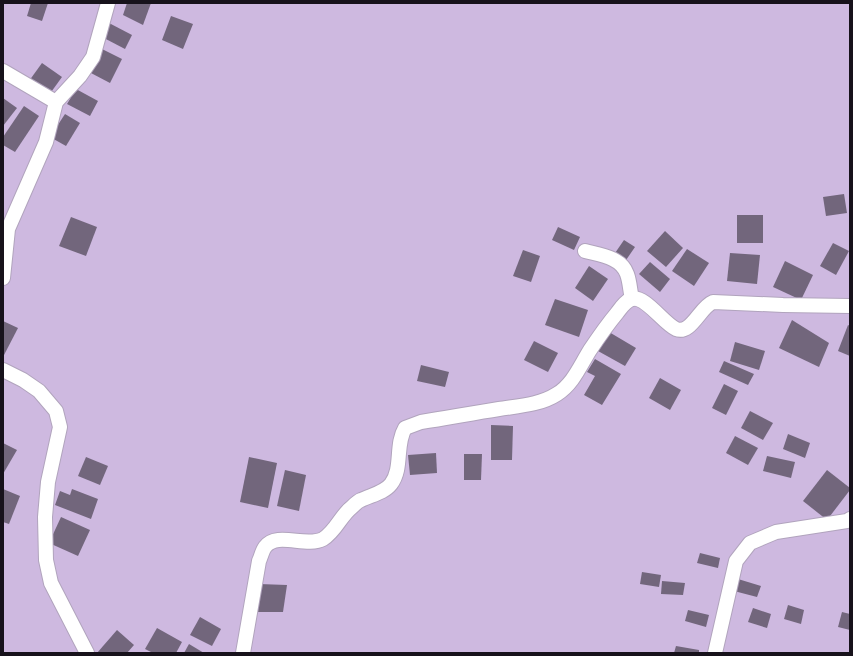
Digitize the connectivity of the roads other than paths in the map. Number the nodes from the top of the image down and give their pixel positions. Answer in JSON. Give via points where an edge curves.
{"nodes":[{"id":1,"x":108,"y":3,"type":"edge"},
{"id":2,"x":3,"y":71,"type":"edge"},
{"id":3,"x":56,"y":102,"type":"junction"},
{"id":4,"x":585,"y":251,"type":"dead end"},
{"id":5,"x":3,"y":278,"type":"edge"},
{"id":6,"x":632,"y":299,"type":"junction"},
{"id":7,"x":850,"y":306,"type":"edge"},
{"id":8,"x":3,"y":370,"type":"edge"},
{"id":9,"x":850,"y":519,"type":"edge"},
{"id":10,"x":87,"y":653,"type":"edge"},
{"id":11,"x":243,"y":653,"type":"edge"},
{"id":12,"x":715,"y":653,"type":"edge"}],
"edges":[{"from":1,"to":3,"type":"street","via":[[93,57],[80,76]]},
{"from":2,"to":3,"type":"street"},
{"from":3,"to":5,"type":"street","via":[[46,142],[8,229]]},
{"from":4,"to":6,"type":"street","via":[[618,262],[627,274]]},
{"from":6,"to":7,"type":"street","via":[[644,302],[667,324],[678,330],[689,327],[706,306],[713,302]]},
{"from":6,"to":11,"type":"street","via":[[625,303],[612,319],[571,381],[556,394],[532,404],[420,422],[405,428],[391,484],[348,509],[324,538],[311,542],[275,540],[269,543],[259,561]]},
{"from":8,"to":10,"type":"street","via":[[39,391],[56,411],[60,427],[48,488],[45,517],[46,560],[51,583]]},
{"from":9,"to":12,"type":"street","via":[[776,532],[750,543],[736,561]]}]}
